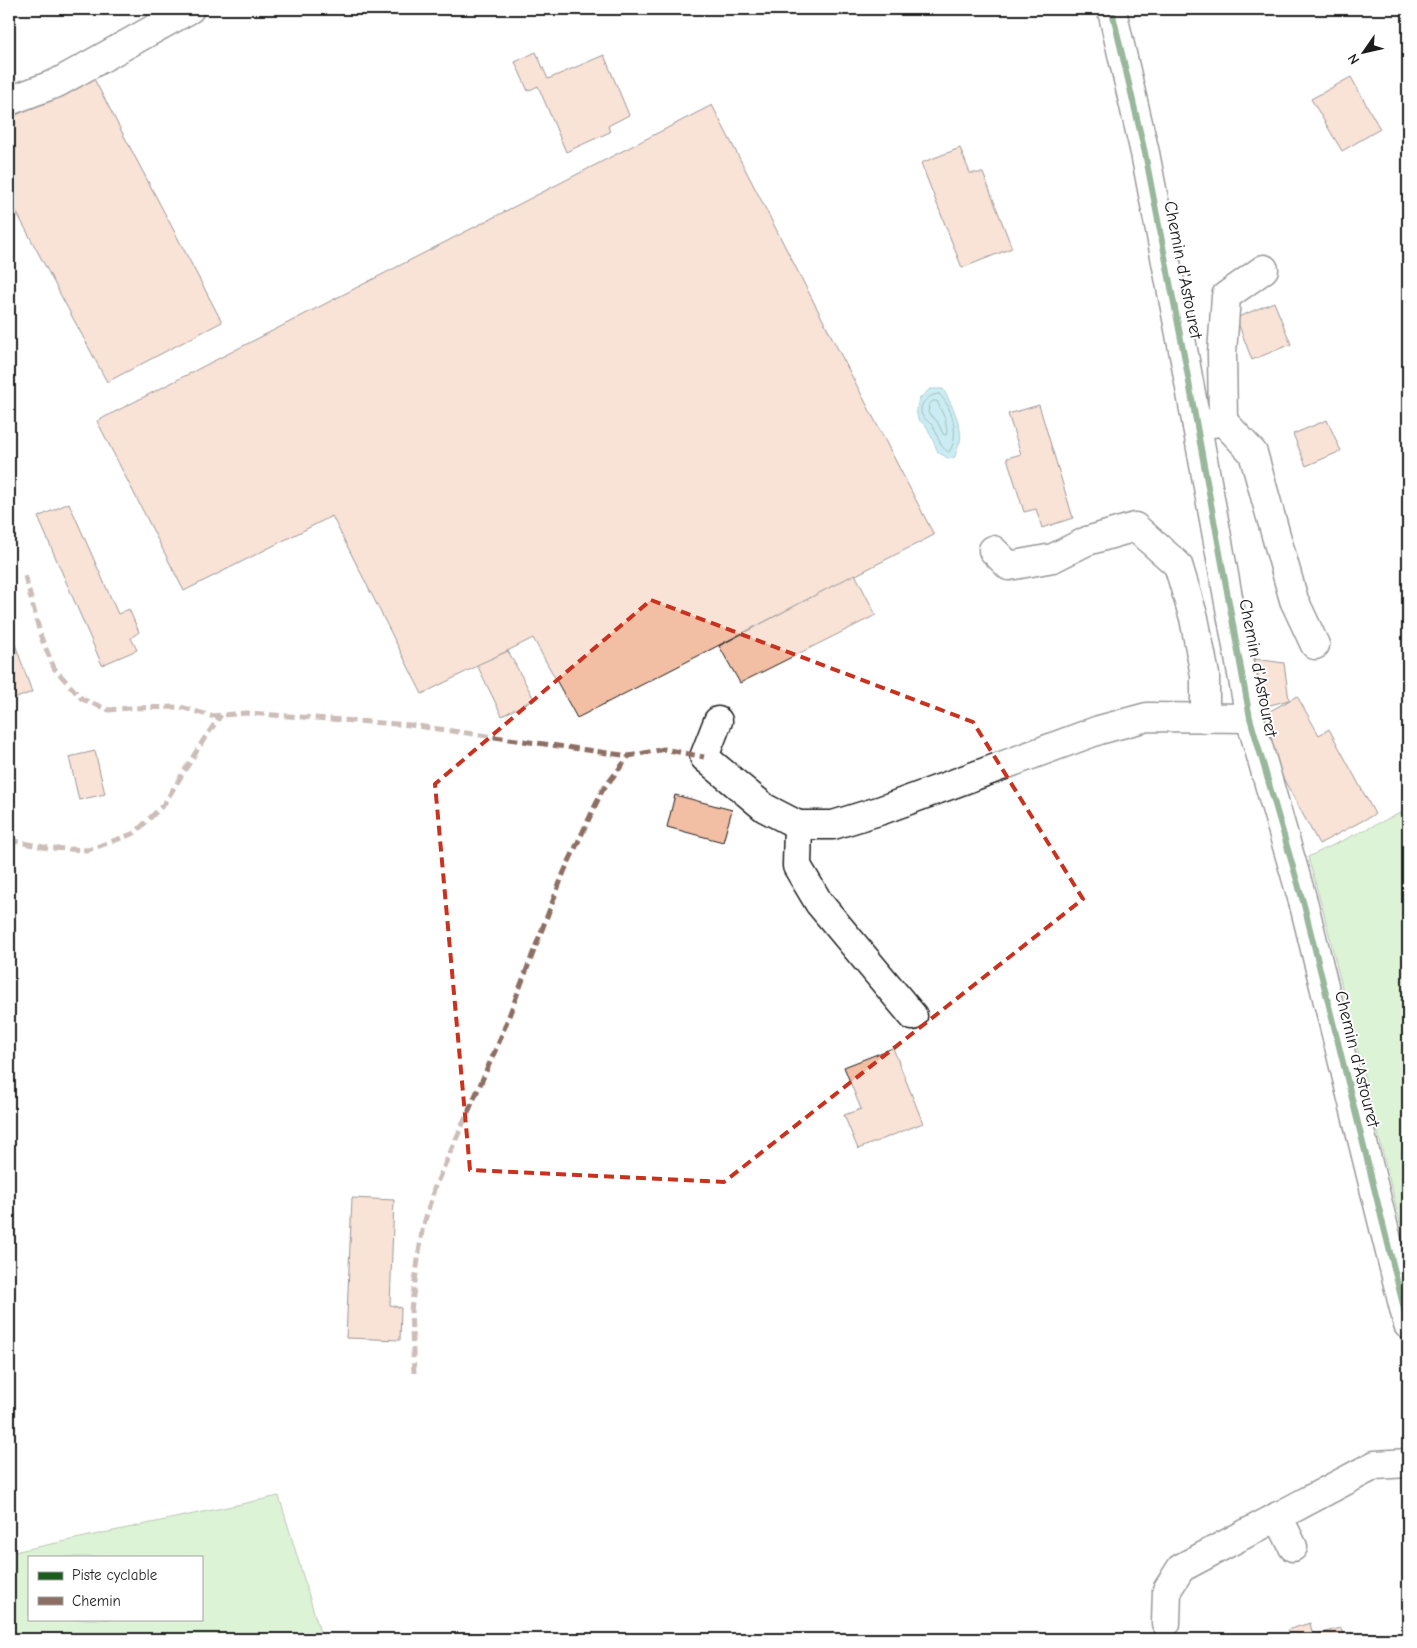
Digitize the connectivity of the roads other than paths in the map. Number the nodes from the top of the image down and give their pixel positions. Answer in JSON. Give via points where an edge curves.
{"nodes":[{"id":1,"x":190,"y":9,"type":"edge"},
{"id":2,"x":1111,"y":9,"type":"edge"},
{"id":3,"x":9,"y":101,"type":"edge"},
{"id":4,"x":1264,"y":269,"type":"dead end"},
{"id":5,"x":1210,"y":424,"type":"junction"},
{"id":6,"x":993,"y":550,"type":"dead end"},
{"id":7,"x":1315,"y":645,"type":"dead end"},
{"id":8,"x":1205,"y":718,"type":"junction"},
{"id":9,"x":1250,"y":718,"type":"junction"},
{"id":10,"x":718,"y":721,"type":"dead end"},
{"id":11,"x":798,"y":825,"type":"junction"},
{"id":12,"x":913,"y":1016,"type":"dead end"},
{"id":13,"x":1408,"y":1325,"type":"edge"},
{"id":14,"x":1408,"y":1463,"type":"edge"},
{"id":15,"x":1278,"y":1516,"type":"junction"},
{"id":16,"x":1293,"y":1547,"type":"dead end"},
{"id":17,"x":1166,"y":1623,"type":"dead end"}],
"edges":[{"from":1,"to":3,"type":"street","via":[[57,83]]},
{"from":2,"to":5,"type":"street","name":"Chemin d'Astouret"},
{"from":4,"to":5,"type":"street","via":[[1226,296],[1222,354]]},
{"from":5,"to":7,"type":"street","via":[[1253,453],[1294,600]]},
{"from":5,"to":9,"type":"street","name":"Chemin d'Astouret"},
{"from":6,"to":8,"type":"street","via":[[1009,566],[1053,558],[1087,541],[1135,527],[1178,565],[1194,618],[1205,675]]},
{"from":8,"to":9,"type":"street"},
{"from":8,"to":11,"type":"street","via":[[1147,717],[1098,730],[882,810],[833,825]]},
{"from":9,"to":13,"type":"street","name":"Chemin d'Astouret","via":[[1304,905]]},
{"from":10,"to":11,"type":"street","via":[[704,757],[765,808]]},
{"from":11,"to":12,"type":"street","via":[[796,866],[819,903]]},
{"from":14,"to":15,"type":"street","via":[[1375,1465]]},
{"from":15,"to":16,"type":"street"},
{"from":15,"to":17,"type":"street","via":[[1181,1568],[1167,1590]]}]}
